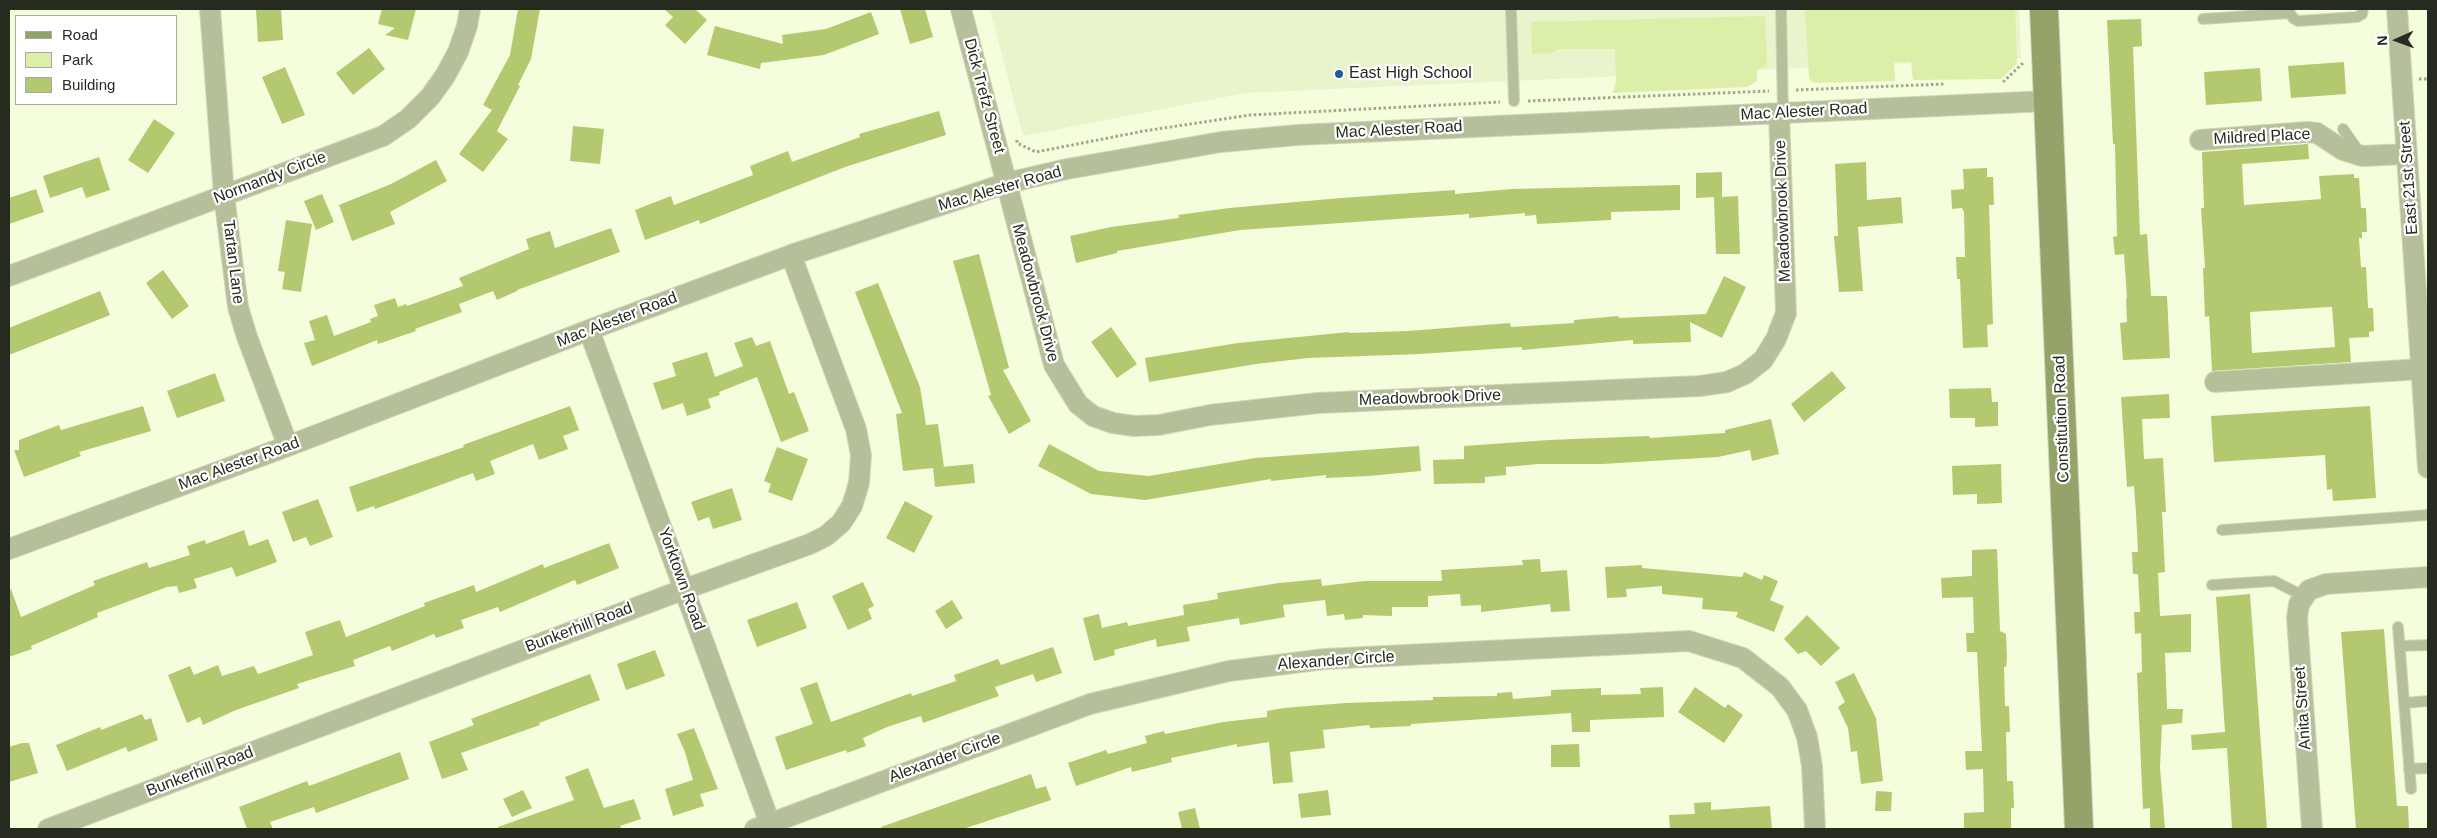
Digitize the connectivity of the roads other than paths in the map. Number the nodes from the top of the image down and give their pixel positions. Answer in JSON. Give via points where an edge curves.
{"nodes":[{"id":1,"x":210,"y":9,"type":"edge"},
{"id":2,"x":470,"y":9,"type":"edge"},
{"id":3,"x":961,"y":9,"type":"edge"},
{"id":4,"x":1511,"y":9,"type":"edge"},
{"id":5,"x":1781,"y":9,"type":"edge"},
{"id":6,"x":2044,"y":9,"type":"edge"},
{"id":7,"x":2363,"y":9,"type":"edge"},
{"id":8,"x":2397,"y":9,"type":"edge"},
{"id":9,"x":2290,"y":11,"type":"edge"},
{"id":10,"x":2203,"y":19,"type":"dead end"},
{"id":11,"x":1514,"y":101,"type":"road end"},
{"id":12,"x":2048,"y":101,"type":"junction"},
{"id":13,"x":1781,"y":113,"type":"junction"},
{"id":14,"x":2343,"y":129,"type":"dead end"},
{"id":15,"x":2200,"y":140,"type":"dead end"},
{"id":16,"x":2407,"y":154,"type":"junction"},
{"id":17,"x":2362,"y":156,"type":"junction"},
{"id":18,"x":1006,"y":183,"type":"junction"},
{"id":19,"x":224,"y":195,"type":"junction"},
{"id":20,"x":790,"y":255,"type":"junction"},
{"id":21,"x":9,"y":276,"type":"edge"},
{"id":22,"x":589,"y":330,"type":"junction"},
{"id":23,"x":2424,"y":332,"type":"edge"},
{"id":24,"x":2215,"y":382,"type":"dead end"},
{"id":25,"x":2425,"y":382,"type":"edge"},
{"id":26,"x":288,"y":446,"type":"junction"},
{"id":27,"x":2428,"y":455,"type":"edge"},
{"id":28,"x":2428,"y":514,"type":"edge"},
{"id":29,"x":2222,"y":530,"type":"dead end"},
{"id":30,"x":9,"y":549,"type":"edge"},
{"id":31,"x":2428,"y":578,"type":"edge"},
{"id":32,"x":2212,"y":585,"type":"dead end"},
{"id":33,"x":684,"y":588,"type":"junction"},
{"id":34,"x":2307,"y":593,"type":"junction"},
{"id":35,"x":2398,"y":627,"type":"dead end"},
{"id":36,"x":2428,"y":644,"type":"edge"},
{"id":37,"x":2400,"y":646,"type":"junction"},
{"id":38,"x":2428,"y":701,"type":"edge"},
{"id":39,"x":2404,"y":703,"type":"junction"},
{"id":40,"x":2428,"y":768,"type":"edge"},
{"id":41,"x":2409,"y":769,"type":"junction"},
{"id":42,"x":2410,"y":789,"type":"dead end"},
{"id":43,"x":766,"y":827,"type":"edge"},
{"id":44,"x":48,"y":829,"type":"edge"},
{"id":45,"x":1816,"y":829,"type":"edge"},
{"id":46,"x":2079,"y":829,"type":"edge"},
{"id":47,"x":2312,"y":829,"type":"edge"}],
"edges":[{"from":1,"to":19,"type":"street","name":"Tartan Lane"},
{"from":2,"to":19,"type":"street","name":"Normandy Circle","via":[[458,52],[445,76],[430,98],[408,120],[383,136]]},
{"from":3,"to":18,"type":"street","name":"Dick Trefz Street"},
{"from":4,"to":11,"type":"lane"},
{"from":5,"to":13,"type":"lane"},
{"from":6,"to":12,"type":"street","name":"Constitution Road"},
{"from":7,"to":9,"type":"lane","via":[[2357,17],[2298,21],[2292,18]]},
{"from":8,"to":16,"type":"street","name":"East 21st Street"},
{"from":9,"to":10,"type":"lane"},
{"from":12,"to":13,"type":"street","name":"Mac Alester Road"},
{"from":12,"to":46,"type":"street","name":"Constitution Road"},
{"from":13,"to":18,"type":"street","name":"Mac Alester Road","via":[[1297,135],[1155,152]]},
{"from":13,"to":18,"type":"street","name":"Meadowbrook Drive","via":[[1786,312],[1776,339],[1763,360],[1727,382],[1700,386],[1318,403],[1210,415],[1159,425],[1113,423],[1093,416],[1078,404],[1054,365]]},
{"from":14,"to":17,"type":"lane"},
{"from":15,"to":17,"type":"street","name":"Mildred Place","via":[[2307,132],[2317,133],[2343,150]]},
{"from":16,"to":17,"type":"street","name":"Mildred Place"},
{"from":16,"to":23,"type":"street","name":"East 21st Street"},
{"from":18,"to":20,"type":"street","name":"Mac Alester Road"},
{"from":19,"to":21,"type":"street","name":"Normandy Circle"},
{"from":19,"to":26,"type":"street","name":"Tartan Lane","via":[[238,307]]},
{"from":20,"to":22,"type":"street","name":"Mac Alester Road"},
{"from":20,"to":33,"type":"street","name":"Bunkerhill Road","via":[[856,429],[861,455],[859,483],[852,506],[841,523],[810,544]]},
{"from":22,"to":26,"type":"street","name":"Mac Alester Road"},
{"from":22,"to":33,"type":"street","name":"Yorktown Road"},
{"from":23,"to":25,"type":"street","name":"East 21st Street"},
{"from":24,"to":25,"type":"street"},
{"from":25,"to":27,"type":"street","name":"East 21st Street"},
{"from":26,"to":30,"type":"street","name":"Mac Alester Road"},
{"from":28,"to":29,"type":"lane"},
{"from":31,"to":34,"type":"street","via":[[2326,584]]},
{"from":32,"to":34,"type":"lane","via":[[2274,581]]},
{"from":33,"to":43,"type":"street","name":"Yorktown Road"},
{"from":33,"to":44,"type":"street","name":"Bunkerhill Road"},
{"from":34,"to":47,"type":"street","name":"Anita Street","via":[[2299,604],[2297,618]]},
{"from":35,"to":37,"type":"lane"},
{"from":36,"to":37,"type":"lane"},
{"from":37,"to":39,"type":"lane"},
{"from":38,"to":39,"type":"lane"},
{"from":39,"to":41,"type":"lane"},
{"from":40,"to":41,"type":"lane"},
{"from":41,"to":42,"type":"lane"},
{"from":43,"to":45,"type":"street","name":"Alexander Circle","via":[[1090,704],[1230,671],[1325,659],[1689,641],[1743,658],[1780,687],[1796,710],[1807,737],[1812,766]]}]}
